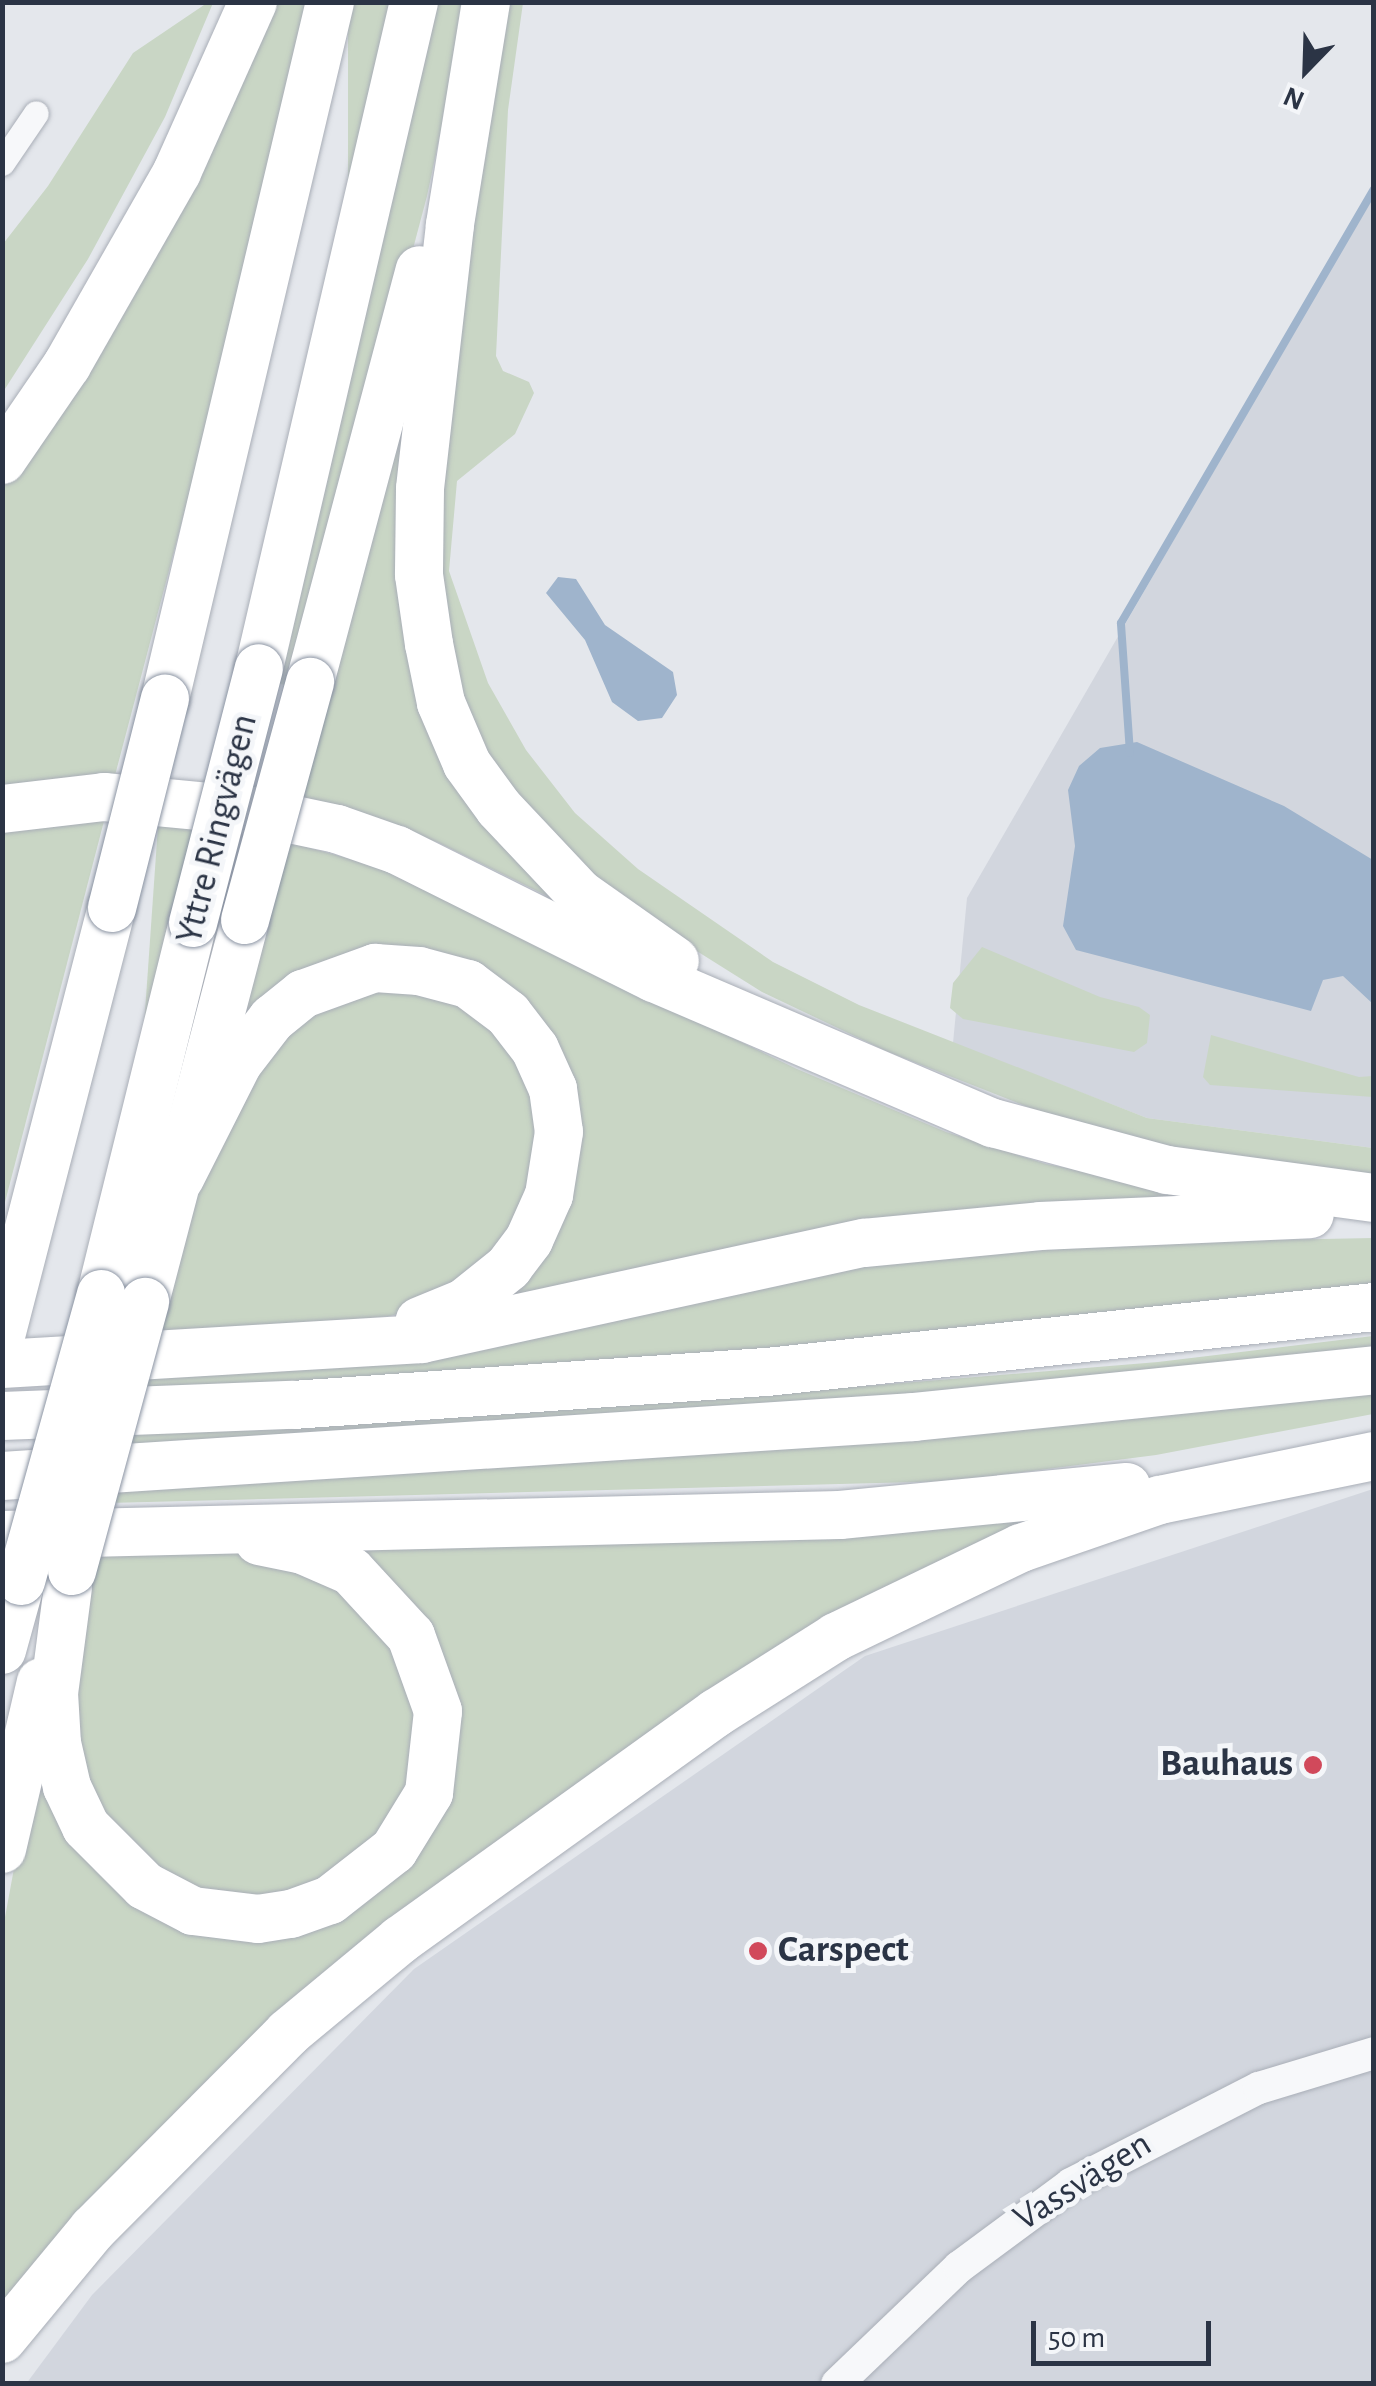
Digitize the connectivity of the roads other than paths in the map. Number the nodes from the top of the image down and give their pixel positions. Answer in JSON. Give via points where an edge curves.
{"nodes":[{"id":1,"x":252,"y":2,"type":"edge"},
{"id":2,"x":330,"y":2,"type":"edge"},
{"id":3,"x":414,"y":2,"type":"edge"},
{"id":4,"x":486,"y":4,"type":"edge"},
{"id":5,"x":36,"y":113,"type":"dead end"},
{"id":6,"x":2,"y":164,"type":"edge"},
{"id":7,"x":2,"y":460,"type":"edge"},
{"id":8,"x":2,"y":808,"type":"edge"},
{"id":9,"x":768,"y":1025,"type":"junction"},
{"id":10,"x":180,"y":1178,"type":"junction"},
{"id":11,"x":1374,"y":1198,"type":"edge"},
{"id":12,"x":1374,"y":1209,"type":"edge"},
{"id":13,"x":123,"y":1298,"type":"junction"},
{"id":14,"x":1374,"y":1307,"type":"edge"},
{"id":15,"x":6,"y":1314,"type":"edge"},
{"id":16,"x":264,"y":1350,"type":"junction"},
{"id":17,"x":2,"y":1364,"type":"edge"},
{"id":18,"x":1374,"y":1370,"type":"edge"},
{"id":19,"x":2,"y":1416,"type":"edge"},
{"id":20,"x":1374,"y":1441,"type":"edge"},
{"id":21,"x":1374,"y":1456,"type":"edge"},
{"id":22,"x":2,"y":1476,"type":"edge"},
{"id":23,"x":2,"y":1534,"type":"edge"},
{"id":24,"x":65,"y":1564,"type":"junction"},
{"id":25,"x":2,"y":1650,"type":"edge"},
{"id":26,"x":2,"y":1850,"type":"edge"},
{"id":27,"x":1374,"y":2053,"type":"edge"},
{"id":28,"x":2,"y":2339,"type":"edge"},
{"id":29,"x":837,"y":2384,"type":"edge"}],
"edges":[{"from":1,"to":7,"type":"highway","via":[[177,172],[66,366]]},
{"from":2,"to":15,"type":"highway","bridge":true,"via":[[164,700]]},
{"from":3,"to":13,"type":"highway","name":"Yttre Ringvägen","bridge":true,"via":[[194,923]]},
{"from":4,"to":9,"type":"highway","via":[[450,225],[420,489],[419,575],[442,703],[468,764],[535,852],[580,894]]},
{"from":4,"to":10,"type":"highway","bridge":true},
{"from":5,"to":6,"type":"street"},
{"from":8,"to":9,"type":"highway","via":[[104,797],[252,811],[337,829],[396,850],[654,978]]},
{"from":9,"to":11,"type":"highway","via":[[899,1085],[1076,1150],[1237,1182]]},
{"from":10,"to":13,"type":"highway"},
{"from":10,"to":16,"type":"highway","via":[[238,1063],[272,1020],[304,994],[342,977],[375,968],[419,970],[468,984],[508,1014],[535,1049],[553,1089],[559,1132],[549,1195],[509,1267],[464,1303],[424,1320]]},
{"from":12,"to":16,"type":"highway","via":[[1040,1226],[864,1243],[422,1340]]},
{"from":13,"to":24,"type":"highway","bridge":true},
{"from":13,"to":25,"type":"highway","name":"Yttre Ringvägen","bridge":true},
{"from":14,"to":19,"type":"highway","via":[[766,1372],[293,1405]]},
{"from":16,"to":17,"type":"highway"},
{"from":18,"to":22,"type":"highway","via":[[896,1418]]},
{"from":20,"to":24,"type":"highway","via":[[1088,1494],[954,1508]]},
{"from":21,"to":28,"type":"highway","via":[[1160,1500],[1021,1548],[836,1637],[716,1713],[400,1940],[288,2033],[93,2229]]},
{"from":23,"to":24,"type":"highway"},
{"from":24,"to":24,"type":"highway","via":[[252,1539],[303,1550],[350,1571],[411,1636],[434,1684],[439,1742],[429,1794],[394,1850],[330,1900],[258,1920],[193,1911],[111,1859],[66,1787],[57,1743],[54,1693]]},
{"from":24,"to":26,"type":"highway"},
{"from":27,"to":29,"type":"street","name":"Vassvägen","via":[[1260,2088],[1071,2184],[959,2267]]}]}
